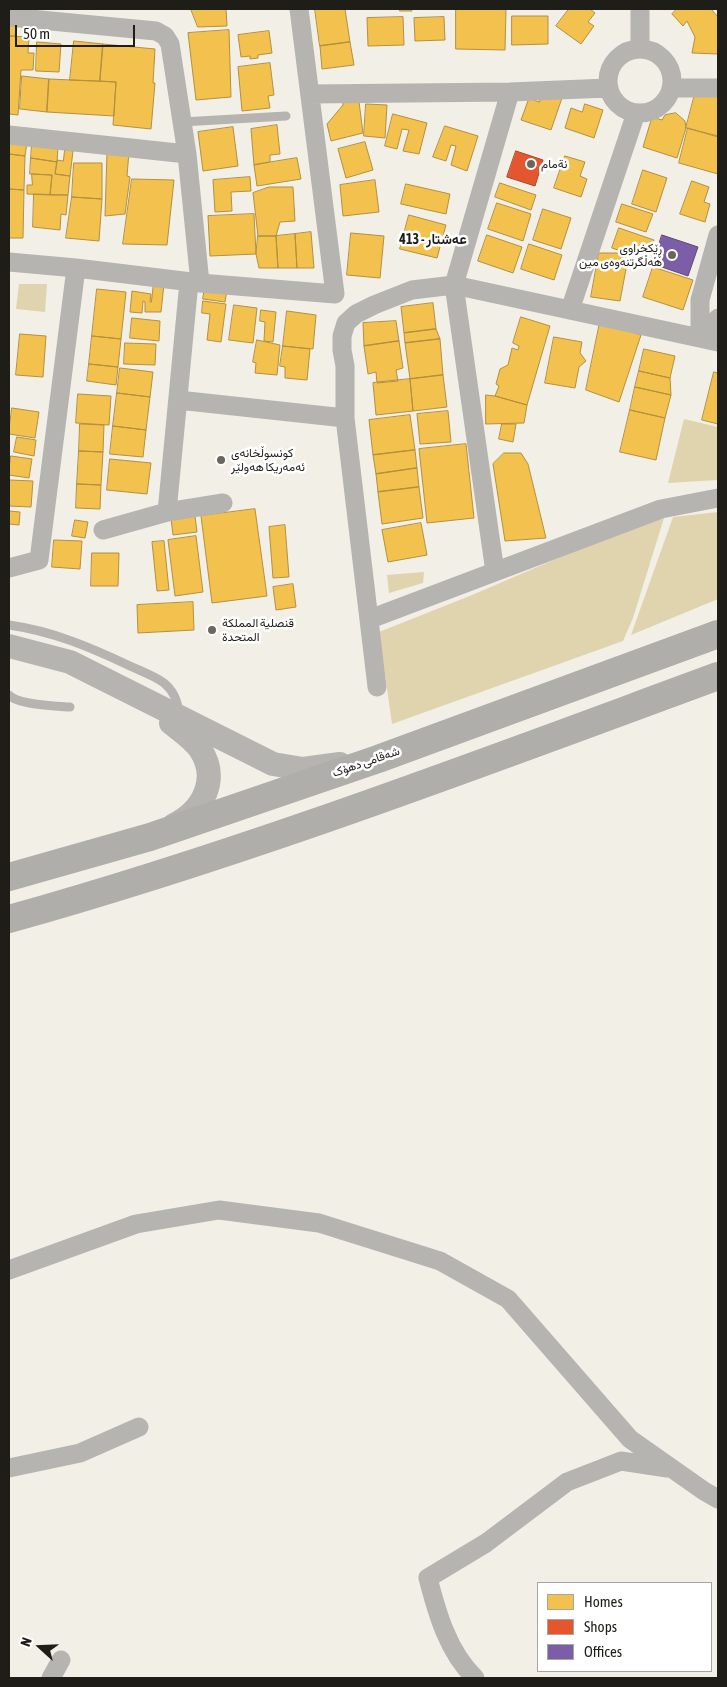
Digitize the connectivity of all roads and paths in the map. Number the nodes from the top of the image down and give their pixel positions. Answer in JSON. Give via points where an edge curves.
{"nodes":[{"id":1,"x":299,"y":9,"type":"edge"},
{"id":2,"x":640,"y":9,"type":"edge"},
{"id":3,"x":9,"y":17,"type":"edge"},
{"id":4,"x":640,"y":48,"type":"junction"},
{"id":5,"x":608,"y":88,"type":"junction"},
{"id":6,"x":671,"y":88,"type":"junction"},
{"id":7,"x":718,"y":88,"type":"edge"},
{"id":8,"x":510,"y":92,"type":"junction"},
{"id":9,"x":310,"y":94,"type":"junction"},
{"id":10,"x":636,"y":113,"type":"junction"},
{"id":11,"x":286,"y":116,"type":"dead end"},
{"id":12,"x":182,"y":122,"type":"junction"},
{"id":13,"x":9,"y":135,"type":"edge"},
{"id":14,"x":187,"y":154,"type":"junction"},
{"id":15,"x":718,"y":235,"type":"edge"},
{"id":16,"x":9,"y":262,"type":"edge"},
{"id":17,"x":76,"y":268,"type":"junction"},
{"id":18,"x":195,"y":283,"type":"junction"},
{"id":19,"x":454,"y":285,"type":"junction"},
{"id":20,"x":570,"y":310,"type":"junction"},
{"id":21,"x":718,"y":318,"type":"edge"},
{"id":22,"x":709,"y":340,"type":"edge"},
{"id":23,"x":178,"y":400,"type":"junction"},
{"id":24,"x":345,"y":418,"type":"junction"},
{"id":25,"x":718,"y":498,"type":"edge"},
{"id":26,"x":223,"y":503,"type":"dead end"},
{"id":27,"x":167,"y":512,"type":"junction"},
{"id":28,"x":103,"y":530,"type":"dead end"},
{"id":29,"x":9,"y":568,"type":"edge"},
{"id":30,"x":495,"y":572,"type":"junction"},
{"id":31,"x":370,"y":619,"type":"junction"},
{"id":32,"x":9,"y":625,"type":"edge"},
{"id":33,"x":718,"y":634,"type":"edge"},
{"id":34,"x":9,"y":646,"type":"edge"},
{"id":35,"x":718,"y":676,"type":"edge"},
{"id":36,"x":377,"y":687,"type":"dead end"},
{"id":37,"x":133,"y":692,"type":"junction"},
{"id":38,"x":9,"y":695,"type":"edge"},
{"id":39,"x":70,"y":707,"type":"dead end"},
{"id":40,"x":180,"y":717,"type":"junction"},
{"id":41,"x":378,"y":759,"type":"junction"},
{"id":42,"x":150,"y":837,"type":"junction"},
{"id":43,"x":9,"y":877,"type":"edge"},
{"id":44,"x":9,"y":919,"type":"edge"},
{"id":45,"x":9,"y":1270,"type":"edge"},
{"id":46,"x":139,"y":1427,"type":"dead end"},
{"id":47,"x":9,"y":1468,"type":"edge"},
{"id":48,"x":672,"y":1469,"type":"junction"},
{"id":49,"x":718,"y":1499,"type":"edge"},
{"id":50,"x":61,"y":1660,"type":"dead end"},
{"id":51,"x":51,"y":1678,"type":"edge"},
{"id":52,"x":474,"y":1678,"type":"edge"}],
"edges":[{"from":1,"to":9,"type":"street"},
{"from":2,"to":4,"type":"street"},
{"from":3,"to":12,"type":"street","via":[[156,31],[165,36],[170,44]]},
{"from":4,"to":5,"type":"street","via":[[615,60],[610,69]]},
{"from":4,"to":6,"type":"street","via":[[650,50],[665,60],[672,78]]},
{"from":5,"to":8,"type":"street"},
{"from":5,"to":10,"type":"street","via":[[618,104]]},
{"from":6,"to":7,"type":"street"},
{"from":6,"to":10,"type":"street","via":[[668,97],[654,110]]},
{"from":8,"to":9,"type":"street"},
{"from":8,"to":19,"type":"street"},
{"from":9,"to":18,"type":"street","via":[[335,294]]},
{"from":10,"to":20,"type":"street"},
{"from":11,"to":12,"type":"lane"},
{"from":12,"to":14,"type":"street"},
{"from":13,"to":14,"type":"street"},
{"from":14,"to":18,"type":"street"},
{"from":15,"to":22,"type":"street","via":[[700,300]]},
{"from":16,"to":17,"type":"street"},
{"from":17,"to":18,"type":"street"},
{"from":17,"to":29,"type":"street","via":[[39,560]]},
{"from":18,"to":23,"type":"street"},
{"from":19,"to":20,"type":"street"},
{"from":19,"to":24,"type":"street","via":[[412,290],[374,304],[346,323],[342,336]]},
{"from":19,"to":30,"type":"street"},
{"from":20,"to":22,"type":"street"},
{"from":21,"to":22,"type":"street"},
{"from":23,"to":24,"type":"street"},
{"from":23,"to":27,"type":"street"},
{"from":24,"to":31,"type":"street"},
{"from":25,"to":30,"type":"street","via":[[661,509]]},
{"from":26,"to":27,"type":"street"},
{"from":27,"to":28,"type":"street"},
{"from":30,"to":31,"type":"street"},
{"from":31,"to":36,"type":"street"},
{"from":32,"to":40,"type":"lane","via":[[73,640],[156,678],[176,698]]},
{"from":33,"to":41,"type":"highway","name":"شەقامی دهۆک"},
{"from":34,"to":37,"type":"street","via":[[70,662]]},
{"from":35,"to":44,"type":"highway","via":[[468,769],[258,841]]},
{"from":37,"to":40,"type":"street"},
{"from":37,"to":42,"type":"street","via":[[193,741],[208,769],[207,787],[197,809],[183,821]]},
{"from":38,"to":39,"type":"lane","via":[[20,701]]},
{"from":40,"to":41,"type":"street","via":[[281,766],[310,768]]},
{"from":41,"to":42,"type":"highway","name":"شەقامی دهۆک"},
{"from":42,"to":43,"type":"highway","name":"شەقامی دهۆک"},
{"from":45,"to":48,"type":"street","via":[[136,1224],[219,1210],[319,1223],[440,1261],[508,1299],[630,1439]]},
{"from":46,"to":47,"type":"street","via":[[80,1453]]},
{"from":48,"to":49,"type":"street"},
{"from":48,"to":52,"type":"street","via":[[622,1461],[567,1482],[486,1543],[428,1578],[438,1615],[462,1666]]},
{"from":50,"to":51,"type":"street"}]}
